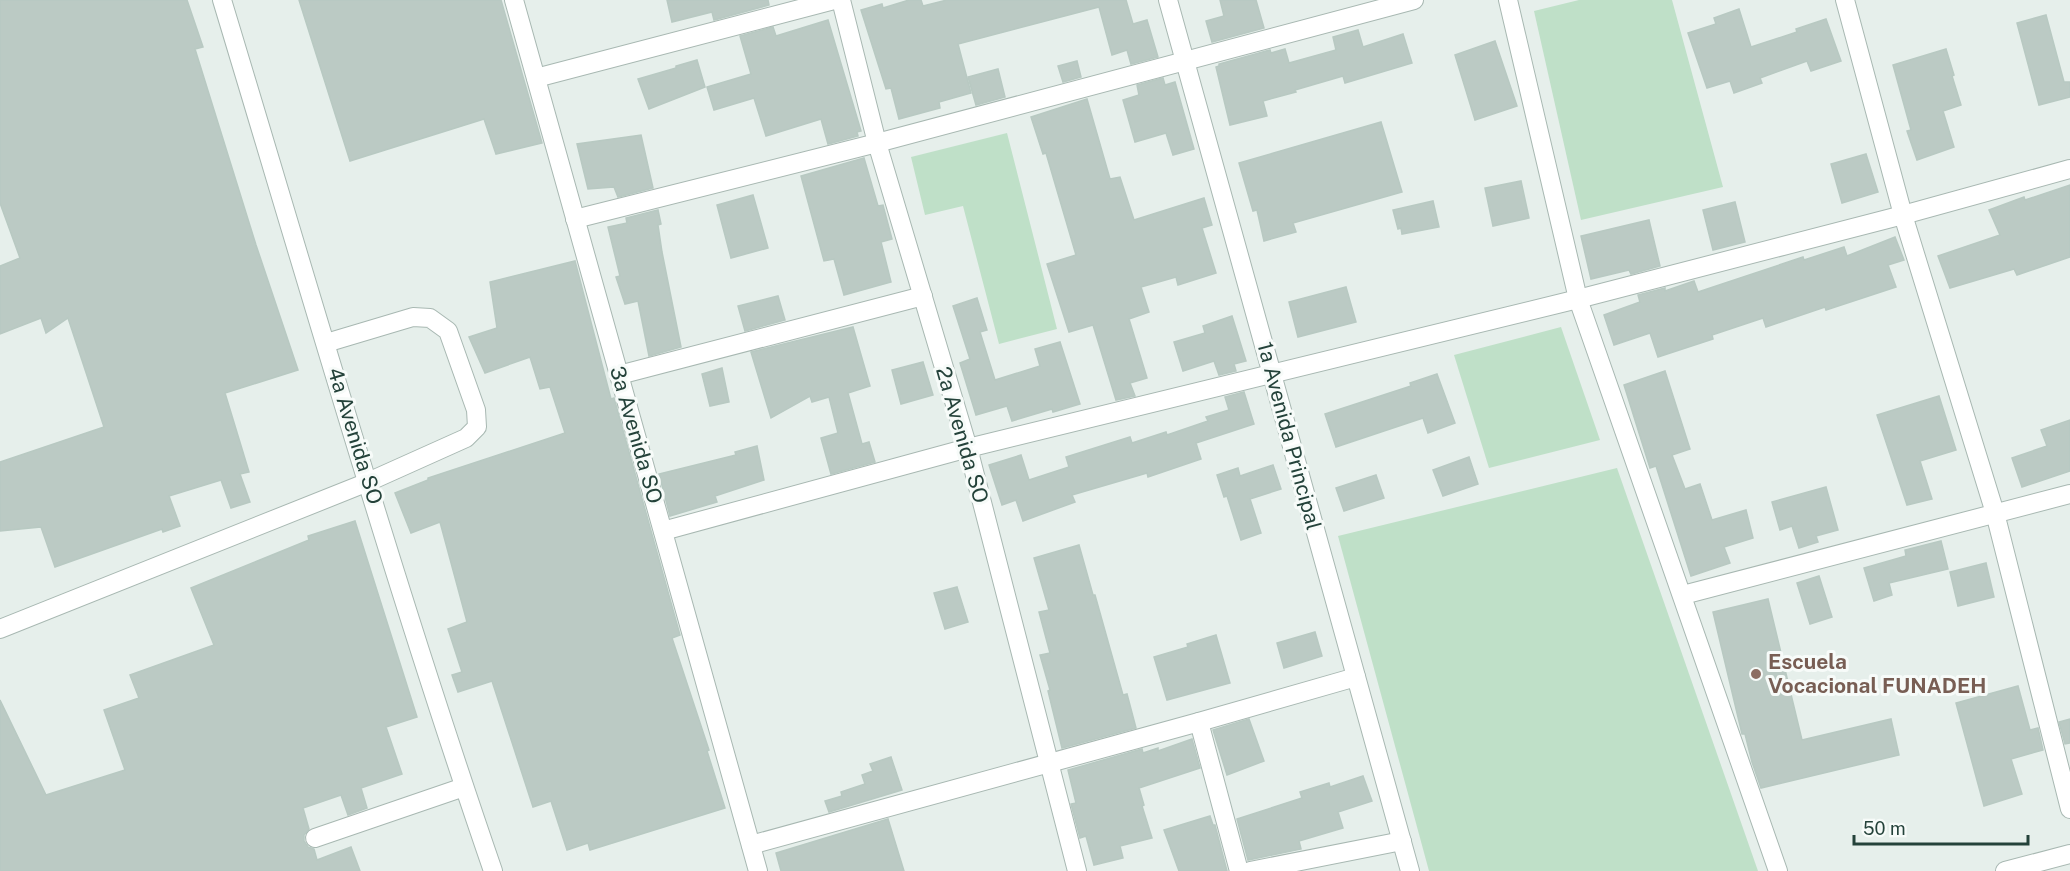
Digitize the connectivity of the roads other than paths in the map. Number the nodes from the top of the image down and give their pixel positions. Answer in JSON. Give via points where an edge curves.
{"nodes":[{"id":1,"x":222,"y":0,"type":"edge"},
{"id":2,"x":514,"y":0,"type":"edge"},
{"id":3,"x":834,"y":0,"type":"edge"},
{"id":4,"x":841,"y":0,"type":"edge"},
{"id":5,"x":1168,"y":0,"type":"edge"},
{"id":6,"x":1414,"y":0,"type":"edge"},
{"id":7,"x":1508,"y":0,"type":"edge"},
{"id":8,"x":1845,"y":0,"type":"edge"},
{"id":9,"x":1186,"y":61,"type":"junction"},
{"id":10,"x":536,"y":78,"type":"junction"},
{"id":11,"x":877,"y":143,"type":"junction"},
{"id":12,"x":2070,"y":169,"type":"edge"},
{"id":13,"x":1903,"y":215,"type":"junction"},
{"id":14,"x":575,"y":219,"type":"junction"},
{"id":15,"x":923,"y":296,"type":"junction"},
{"id":16,"x":1578,"y":299,"type":"junction"},
{"id":17,"x":326,"y":343,"type":"junction"},
{"id":18,"x":1272,"y":372,"type":"junction"},
{"id":19,"x":619,"y":375,"type":"junction"},
{"id":20,"x":968,"y":448,"type":"junction"},
{"id":21,"x":368,"y":482,"type":"junction"},
{"id":22,"x":2070,"y":494,"type":"edge"},
{"id":23,"x":1995,"y":513,"type":"junction"},
{"id":24,"x":663,"y":531,"type":"junction"},
{"id":25,"x":1683,"y":595,"type":"junction"},
{"id":26,"x":0,"y":629,"type":"edge"},
{"id":27,"x":1356,"y":677,"type":"junction"},
{"id":28,"x":1199,"y":722,"type":"junction"},
{"id":29,"x":1050,"y":764,"type":"junction"},
{"id":30,"x":464,"y":787,"type":"junction"},
{"id":31,"x":2070,"y":809,"type":"edge"},
{"id":32,"x":315,"y":838,"type":"dead end"},
{"id":33,"x":1402,"y":841,"type":"junction"},
{"id":34,"x":751,"y":845,"type":"junction"},
{"id":35,"x":2070,"y":854,"type":"edge"},
{"id":36,"x":493,"y":871,"type":"edge"},
{"id":37,"x":758,"y":871,"type":"edge"},
{"id":38,"x":1077,"y":871,"type":"edge"},
{"id":39,"x":1239,"y":871,"type":"edge"},
{"id":40,"x":1250,"y":871,"type":"edge"},
{"id":41,"x":1410,"y":871,"type":"edge"},
{"id":42,"x":1778,"y":871,"type":"edge"},
{"id":43,"x":2005,"y":871,"type":"edge"}],
"edges":[{"from":1,"to":17,"type":"street","name":"4a Avenida SO"},
{"from":2,"to":10,"type":"street","name":"3a Avenida SO"},
{"from":3,"to":10,"type":"street"},
{"from":4,"to":11,"type":"street","name":"2a Avenida SO"},
{"from":5,"to":9,"type":"street","name":"1a Avenida Principal"},
{"from":6,"to":9,"type":"street"},
{"from":7,"to":16,"type":"street"},
{"from":8,"to":13,"type":"street"},
{"from":9,"to":11,"type":"street"},
{"from":9,"to":18,"type":"street","name":"1a Avenida Principal"},
{"from":10,"to":14,"type":"street","name":"3a Avenida SO"},
{"from":11,"to":14,"type":"street"},
{"from":11,"to":15,"type":"street","name":"2a Avenida SO"},
{"from":12,"to":13,"type":"street"},
{"from":13,"to":16,"type":"street"},
{"from":13,"to":23,"type":"street"},
{"from":14,"to":19,"type":"street","name":"3a Avenida SO"},
{"from":15,"to":19,"type":"street"},
{"from":15,"to":20,"type":"street","name":"2a Avenida SO"},
{"from":16,"to":18,"type":"street"},
{"from":16,"to":25,"type":"street"},
{"from":17,"to":21,"type":"street","name":"4a Avenida SO"},
{"from":17,"to":21,"type":"street","via":[[413,317],[430,318],[448,331],[476,410],[477,427],[466,438]]},
{"from":18,"to":20,"type":"street"},
{"from":18,"to":27,"type":"street","name":"1a Avenida Principal"},
{"from":19,"to":24,"type":"street","name":"3a Avenida SO"},
{"from":20,"to":24,"type":"street"},
{"from":20,"to":29,"type":"street","name":"2a Avenida SO"},
{"from":21,"to":26,"type":"street"},
{"from":21,"to":30,"type":"street","name":"4a Avenida SO"},
{"from":22,"to":23,"type":"street"},
{"from":23,"to":25,"type":"street"},
{"from":23,"to":31,"type":"street"},
{"from":24,"to":34,"type":"street","name":"3a Avenida SO"},
{"from":25,"to":42,"type":"street"},
{"from":27,"to":28,"type":"street"},
{"from":27,"to":33,"type":"street","name":"1a Avenida Principal"},
{"from":28,"to":29,"type":"street"},
{"from":28,"to":39,"type":"street"},
{"from":29,"to":34,"type":"street"},
{"from":29,"to":38,"type":"street","name":"2a Avenida SO"},
{"from":30,"to":32,"type":"street"},
{"from":30,"to":36,"type":"street","name":"4a Avenida SO"},
{"from":33,"to":40,"type":"street"},
{"from":33,"to":41,"type":"street","name":"1a Avenida Principal"},
{"from":34,"to":37,"type":"street","name":"3a Avenida SO"},
{"from":35,"to":43,"type":"street"}]}
